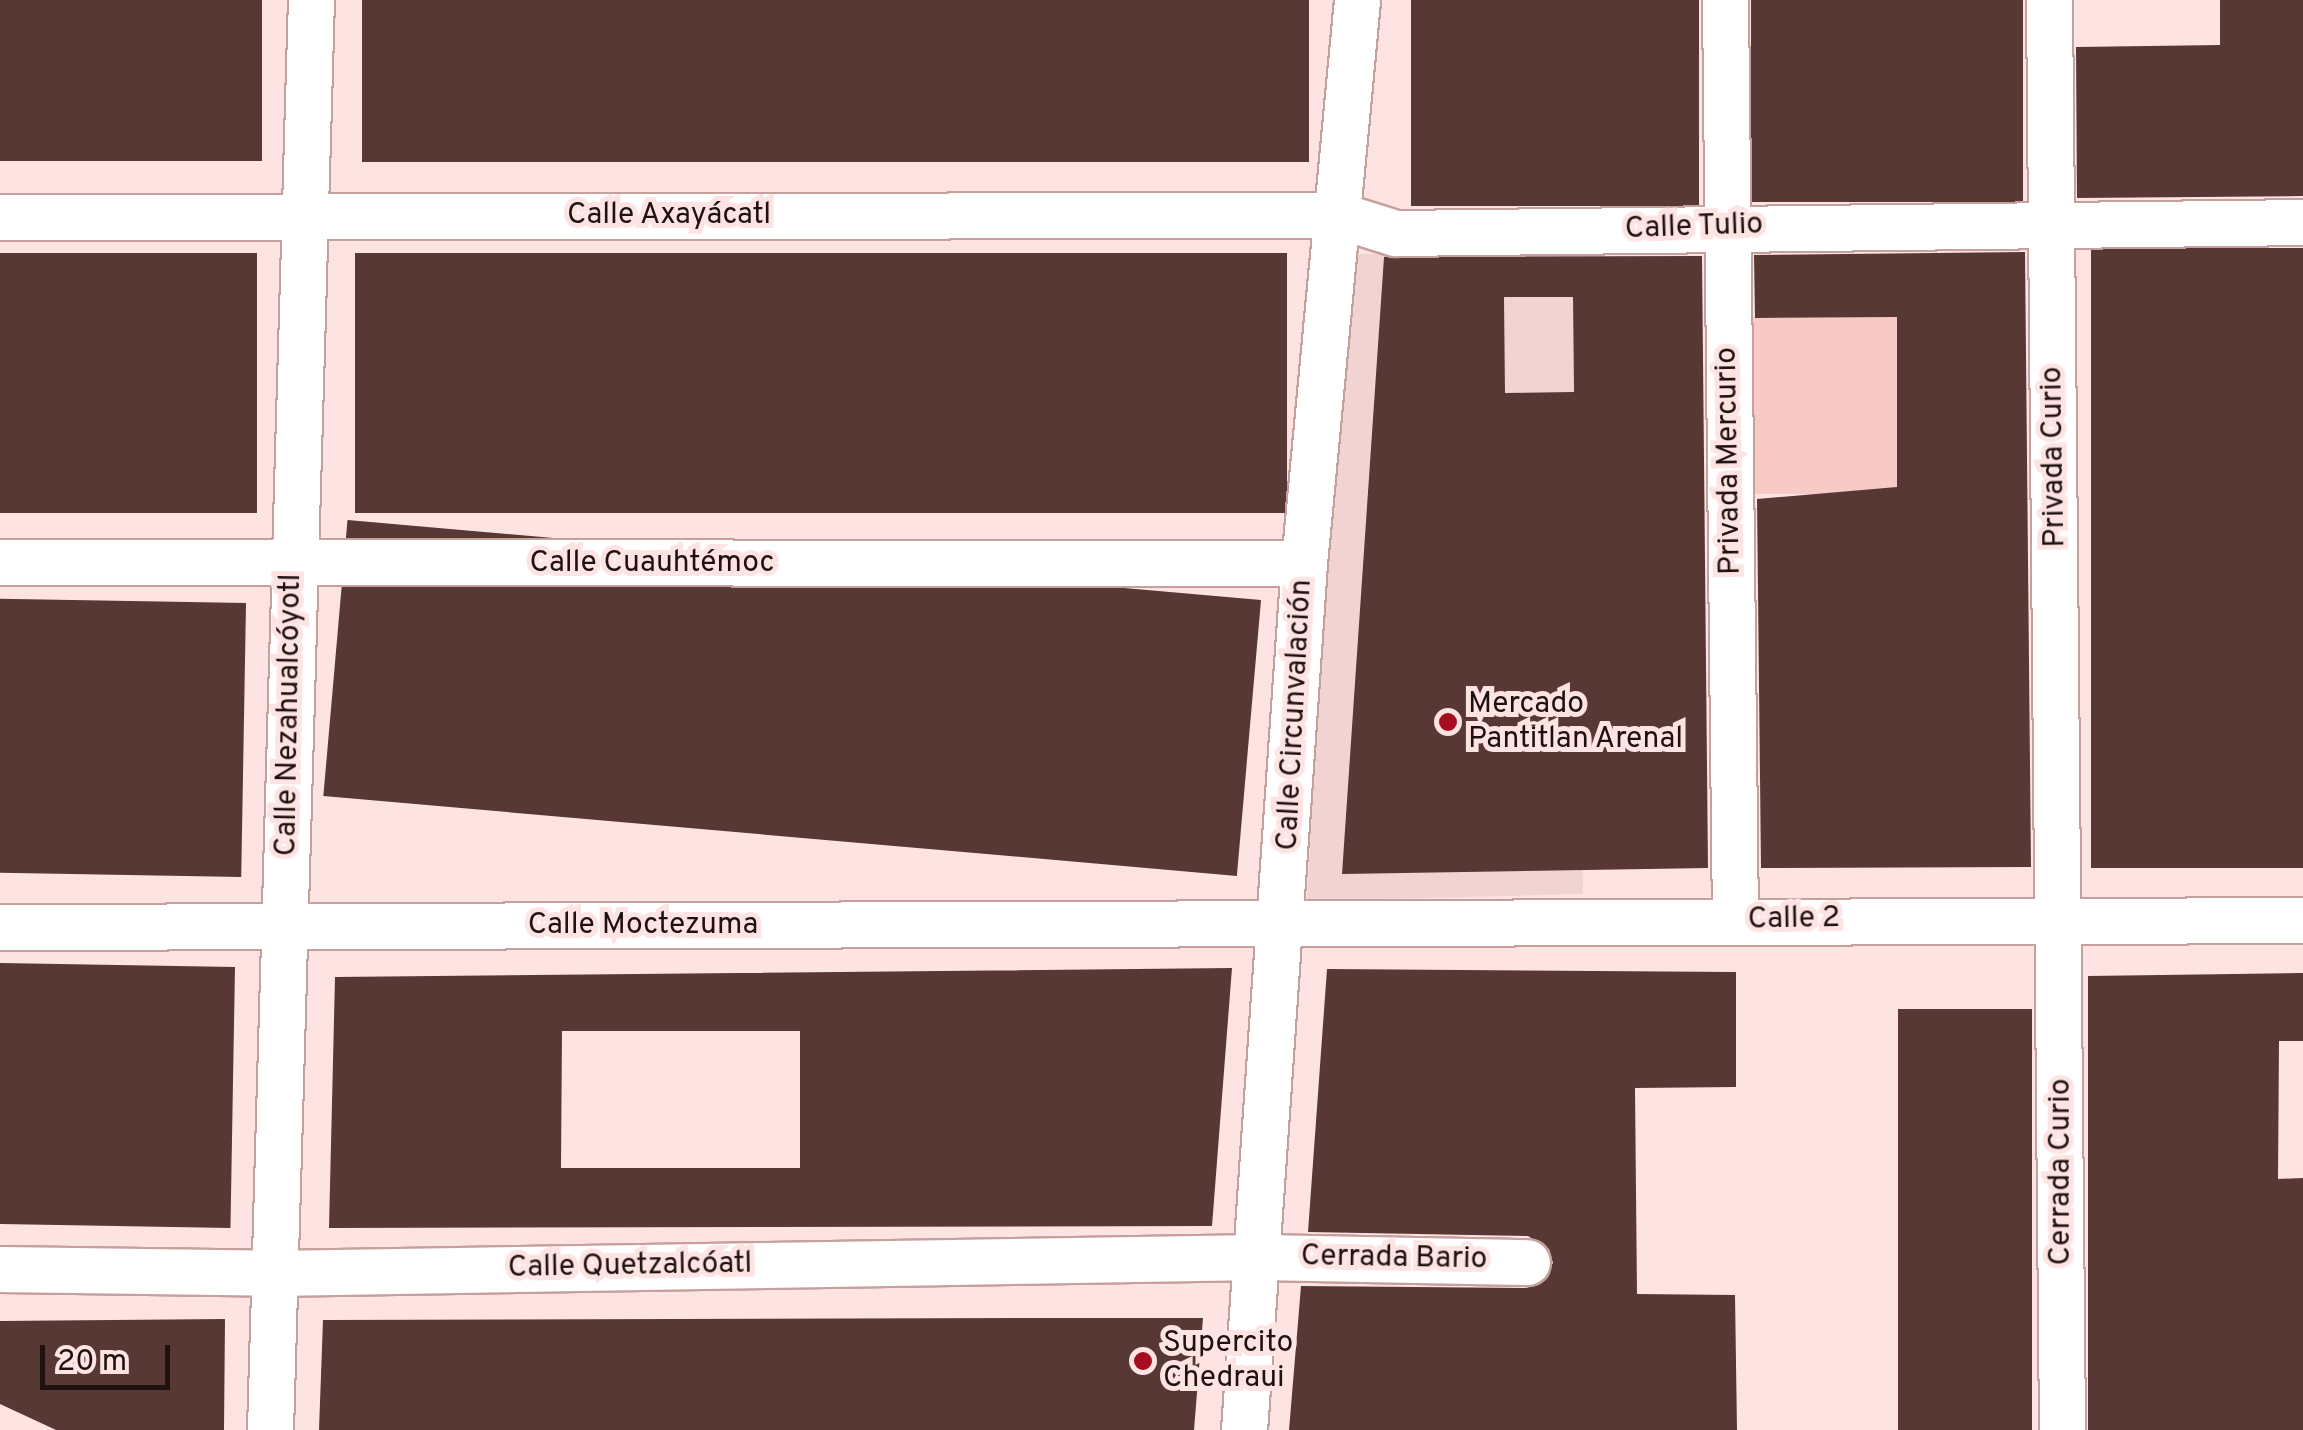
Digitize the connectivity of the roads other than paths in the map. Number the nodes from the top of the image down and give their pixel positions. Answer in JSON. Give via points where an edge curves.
{"nodes":[{"id":1,"x":311,"y":0,"type":"edge"},
{"id":2,"x":1357,"y":0,"type":"edge"},
{"id":3,"x":1725,"y":0,"type":"edge"},
{"id":4,"x":2049,"y":0,"type":"edge"},
{"id":5,"x":1338,"y":215,"type":"junction"},
{"id":6,"x":0,"y":217,"type":"edge"},
{"id":7,"x":306,"y":217,"type":"junction"},
{"id":8,"x":2303,"y":222,"type":"edge"},
{"id":9,"x":2052,"y":223,"type":"junction"},
{"id":10,"x":1727,"y":226,"type":"junction"},
{"id":11,"x":0,"y":562,"type":"edge"},
{"id":12,"x":292,"y":564,"type":"junction"},
{"id":13,"x":1304,"y":564,"type":"junction"},
{"id":14,"x":2061,"y":915,"type":"junction"},
{"id":15,"x":2303,"y":920,"type":"edge"},
{"id":16,"x":1735,"y":922,"type":"junction"},
{"id":17,"x":1285,"y":925,"type":"junction"},
{"id":18,"x":0,"y":927,"type":"edge"},
{"id":19,"x":286,"y":927,"type":"junction"},
{"id":20,"x":1260,"y":1257,"type":"junction"},
{"id":21,"x":1527,"y":1262,"type":"dead end"},
{"id":22,"x":0,"y":1269,"type":"edge"},
{"id":23,"x":274,"y":1274,"type":"junction"},
{"id":24,"x":270,"y":1430,"type":"edge"},
{"id":25,"x":1244,"y":1430,"type":"edge"},
{"id":26,"x":2062,"y":1430,"type":"edge"}],
"edges":[{"from":1,"to":7,"type":"street","name":"Calle Nezahualcóyotl"},
{"from":2,"to":5,"type":"street","name":"Calle Circunvalación"},
{"from":3,"to":10,"type":"street","name":"Privada Mercurio"},
{"from":4,"to":9,"type":"street","name":"Privada Curio"},
{"from":5,"to":7,"type":"street","name":"Calle Axayácatl"},
{"from":5,"to":10,"type":"street","name":"Calle Tulio","via":[[1395,233]]},
{"from":5,"to":13,"type":"street","name":"Calle Circunvalación"},
{"from":6,"to":7,"type":"street","name":"Calle Axayácatl"},
{"from":7,"to":12,"type":"street","name":"Calle Nezahualcóyotl"},
{"from":8,"to":9,"type":"street","name":"Calle Tulio"},
{"from":9,"to":10,"type":"street","name":"Calle Tulio"},
{"from":9,"to":14,"type":"street","name":"Privada Curio"},
{"from":10,"to":16,"type":"street","name":"Privada Mercurio"},
{"from":11,"to":12,"type":"street","name":"Calle Cuauhtémoc"},
{"from":12,"to":13,"type":"street","name":"Calle Cuauhtémoc"},
{"from":12,"to":19,"type":"street","name":"Calle Nezahualcóyotl"},
{"from":13,"to":17,"type":"street","name":"Calle Circunvalación"},
{"from":14,"to":15,"type":"street","name":"Calle 2"},
{"from":14,"to":16,"type":"street","name":"Calle 2"},
{"from":14,"to":26,"type":"street","name":"Cerrada Curio"},
{"from":16,"to":17,"type":"street","name":"Calle 2"},
{"from":17,"to":19,"type":"street","name":"Calle Moctezuma"},
{"from":17,"to":20,"type":"street","name":"Calle Circunvalación"},
{"from":18,"to":19,"type":"street","name":"Calle Moctezuma"},
{"from":19,"to":23,"type":"street","name":"Calle Nezahualcóyotl"},
{"from":20,"to":21,"type":"street","name":"Cerrada Bario"},
{"from":20,"to":23,"type":"street","name":"Calle Quetzalcóatl"},
{"from":20,"to":25,"type":"street","name":"Calle Circunvalación"},
{"from":22,"to":23,"type":"street","name":"Calle Quetzalcóatl"},
{"from":23,"to":24,"type":"street","name":"Calle Nezahualcóyotl"}]}
